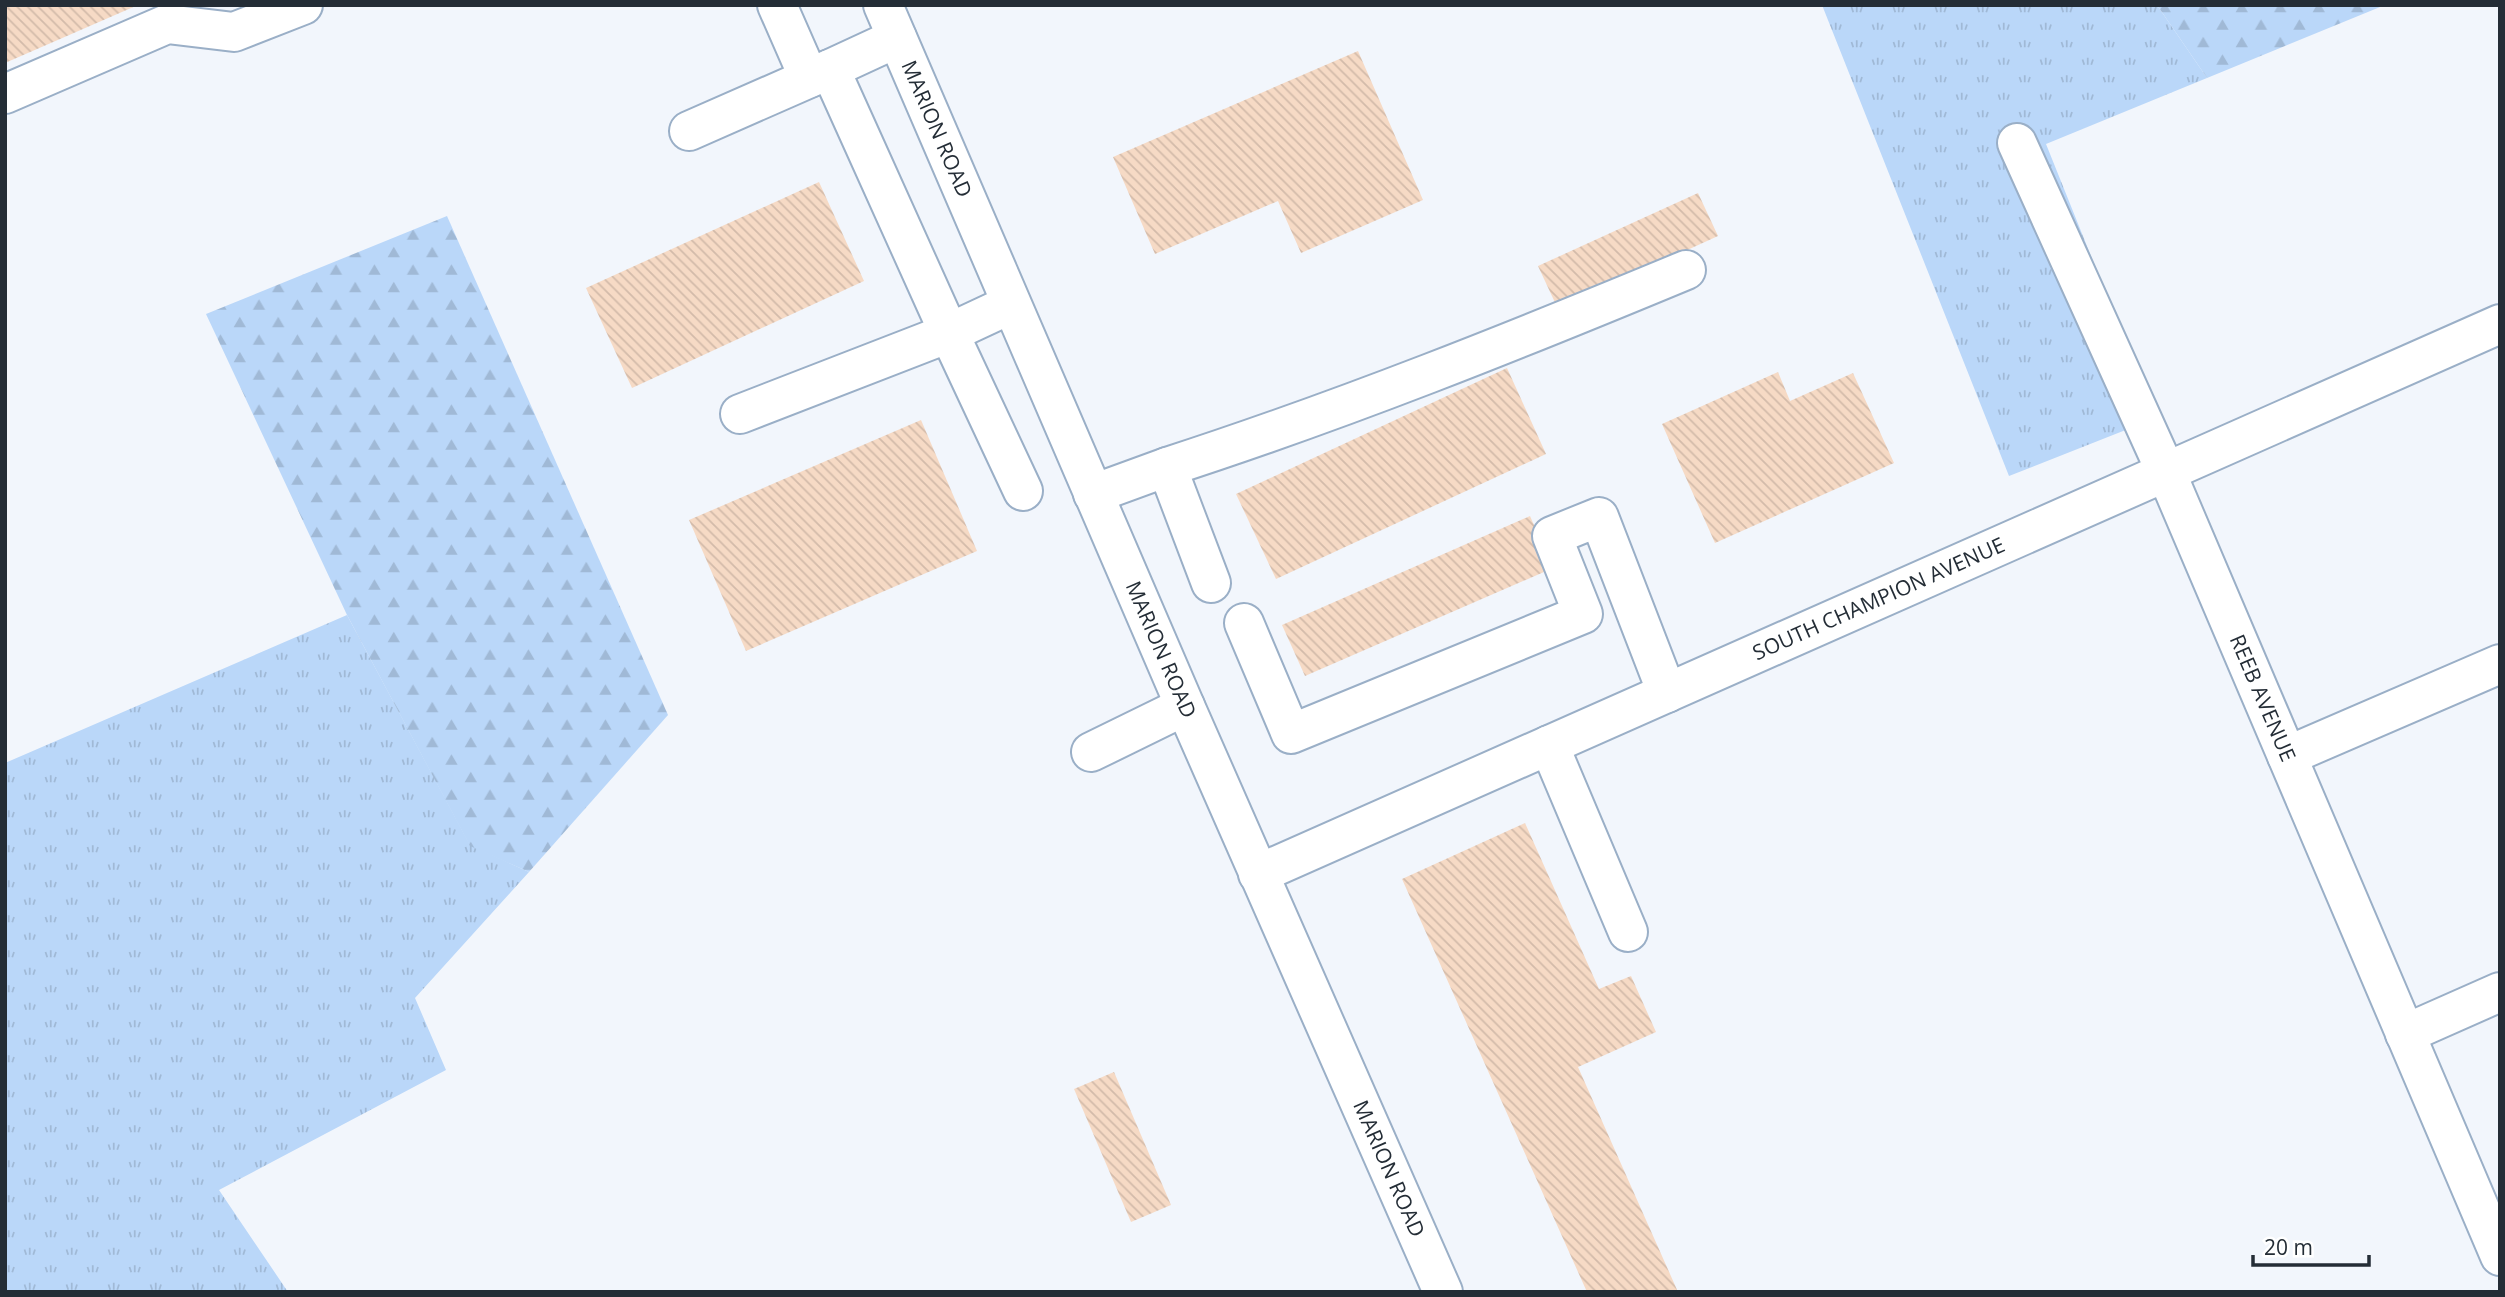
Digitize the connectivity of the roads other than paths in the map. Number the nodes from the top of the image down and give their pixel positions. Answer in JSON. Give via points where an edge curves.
{"nodes":[{"id":1,"x":303,"y":5,"type":"edge"},
{"id":2,"x":777,"y":5,"type":"edge"},
{"id":3,"x":890,"y":21,"type":"edge"},
{"id":4,"x":820,"y":73,"type":"junction"},
{"id":5,"x":5,"y":94,"type":"edge"},
{"id":6,"x":690,"y":131,"type":"dead end"},
{"id":7,"x":2017,"y":144,"type":"dead end"},
{"id":8,"x":1686,"y":270,"type":"dead end"},
{"id":9,"x":1012,"y":304,"type":"junction"},
{"id":10,"x":2500,"y":324,"type":"edge"},
{"id":11,"x":949,"y":332,"type":"junction"},
{"id":12,"x":740,"y":414,"type":"dead end"},
{"id":13,"x":1167,"y":467,"type":"junction"},
{"id":14,"x":2166,"y":472,"type":"junction"},
{"id":15,"x":1023,"y":491,"type":"dead end"},
{"id":16,"x":1093,"y":494,"type":"junction"},
{"id":17,"x":1211,"y":583,"type":"dead end"},
{"id":18,"x":1244,"y":623,"type":"dead end"},
{"id":19,"x":2500,"y":664,"type":"edge"},
{"id":20,"x":1667,"y":693,"type":"junction"},
{"id":21,"x":1185,"y":706,"type":"junction"},
{"id":22,"x":1549,"y":746,"type":"junction"},
{"id":23,"x":1090,"y":752,"type":"dead end"},
{"id":24,"x":2287,"y":756,"type":"junction"},
{"id":25,"x":1258,"y":874,"type":"junction"},
{"id":26,"x":1628,"y":932,"type":"dead end"},
{"id":27,"x":2500,"y":992,"type":"edge"},
{"id":28,"x":2405,"y":1034,"type":"junction"},
{"id":29,"x":2500,"y":1256,"type":"edge"},
{"id":30,"x":1443,"y":1292,"type":"edge"}],
"edges":[{"from":1,"to":5,"type":"street","via":[[234,32],[167,24]]},
{"from":2,"to":4,"type":"street"},
{"from":3,"to":4,"type":"street"},
{"from":3,"to":9,"type":"street","name":"MARION ROAD"},
{"from":4,"to":6,"type":"street"},
{"from":4,"to":11,"type":"street"},
{"from":7,"to":14,"type":"street","name":"REEB AVENUE"},
{"from":8,"to":13,"type":"street","via":[[1504,345]]},
{"from":9,"to":11,"type":"street"},
{"from":9,"to":16,"type":"street","name":"MARION ROAD"},
{"from":10,"to":14,"type":"street","name":"SOUTH CHAMPION AVENUE"},
{"from":11,"to":12,"type":"street"},
{"from":11,"to":15,"type":"street"},
{"from":13,"to":16,"type":"street"},
{"from":13,"to":17,"type":"street"},
{"from":14,"to":20,"type":"street","name":"SOUTH CHAMPION AVENUE"},
{"from":14,"to":24,"type":"street","name":"REEB AVENUE"},
{"from":16,"to":21,"type":"street","name":"MARION ROAD"},
{"from":18,"to":20,"type":"street","via":[[1291,734],[1583,614],[1552,536],[1599,517]]},
{"from":19,"to":24,"type":"street"},
{"from":20,"to":22,"type":"street","name":"SOUTH CHAMPION AVENUE"},
{"from":21,"to":23,"type":"street"},
{"from":21,"to":25,"type":"street","name":"MARION ROAD"},
{"from":22,"to":25,"type":"street","name":"SOUTH CHAMPION AVENUE"},
{"from":22,"to":26,"type":"street"},
{"from":24,"to":28,"type":"street","name":"REEB AVENUE"},
{"from":25,"to":30,"type":"street","name":"MARION ROAD"},
{"from":27,"to":28,"type":"street"},
{"from":28,"to":29,"type":"street","name":"REEB AVENUE"}]}
